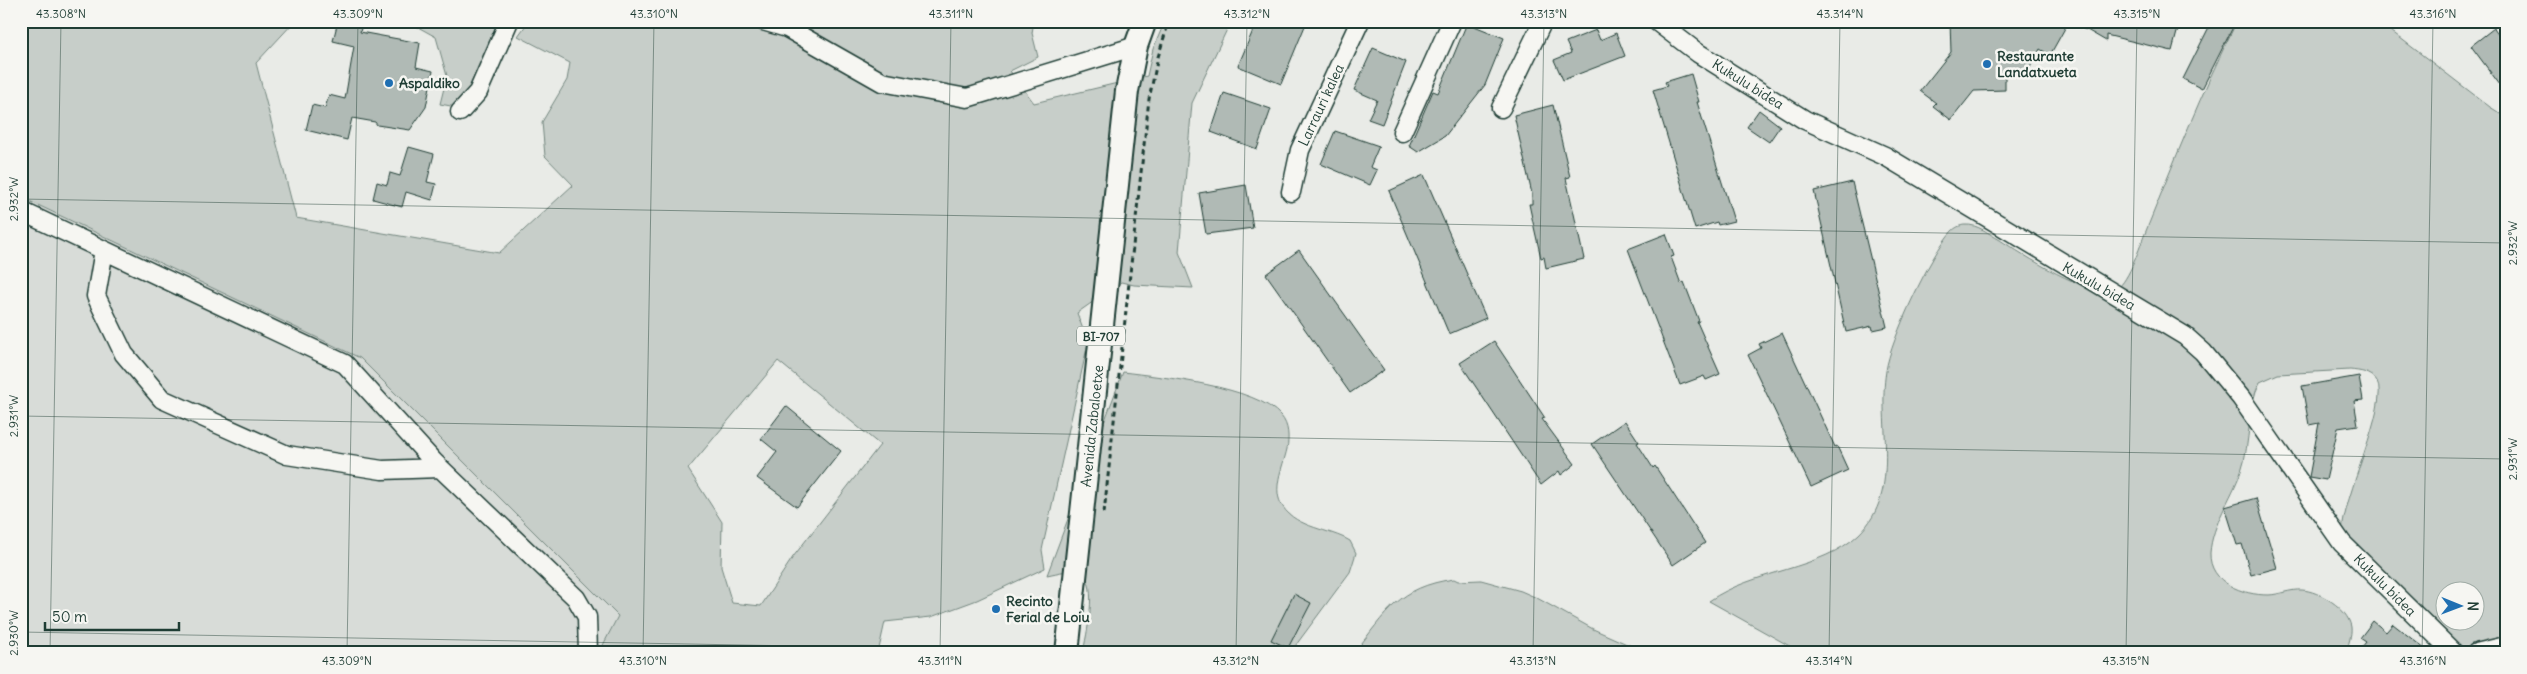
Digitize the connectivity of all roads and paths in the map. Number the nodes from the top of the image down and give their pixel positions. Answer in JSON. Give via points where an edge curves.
{"nodes":[{"id":1,"x":509,"y":21,"type":"edge"},
{"id":2,"x":763,"y":21,"type":"edge"},
{"id":3,"x":1144,"y":21,"type":"edge"},
{"id":4,"x":1169,"y":21,"type":"edge"},
{"id":5,"x":1360,"y":21,"type":"edge"},
{"id":6,"x":1452,"y":21,"type":"edge"},
{"id":7,"x":1543,"y":21,"type":"edge"},
{"id":8,"x":1656,"y":21,"type":"edge"},
{"id":9,"x":1136,"y":46,"type":"junction"},
{"id":10,"x":1501,"y":108,"type":"dead end"},
{"id":11,"x":460,"y":112,"type":"dead end"},
{"id":12,"x":1402,"y":132,"type":"dead end"},
{"id":13,"x":1290,"y":192,"type":"dead end"},
{"id":14,"x":21,"y":211,"type":"edge"},
{"id":15,"x":104,"y":250,"type":"junction"},
{"id":16,"x":440,"y":468,"type":"junction"},
{"id":17,"x":1104,"y":514,"type":"dead end"},
{"id":18,"x":2506,"y":646,"type":"edge"},
{"id":19,"x":588,"y":653,"type":"edge"},
{"id":20,"x":1067,"y":653,"type":"edge"},
{"id":21,"x":2454,"y":653,"type":"edge"},
{"id":22,"x":2476,"y":653,"type":"edge"}],
"edges":[{"from":1,"to":11,"type":"street","via":[[478,92]]},
{"from":2,"to":9,"type":"street","via":[[787,28],[882,82],[967,98]]},
{"from":3,"to":9,"type":"main road","name":"Avenida Zabaloetxe","number":"BI-707"},
{"from":4,"to":17,"type":"path","via":[[1149,99]]},
{"from":5,"to":13,"type":"street","name":"Larrauri kalea","via":[[1300,150]]},
{"from":6,"to":12,"type":"street"},
{"from":7,"to":10,"type":"street"},
{"from":8,"to":21,"type":"street","name":"Kukulu bidea","via":[[1698,53],[1804,120],[1884,156],[2185,336],[2203,352],[2241,398],[2342,543]]},
{"from":9,"to":20,"type":"main road","name":"Avenida Zabaloetxe","number":"BI-707","via":[[1127,91]]},
{"from":14,"to":15,"type":"street"},
{"from":15,"to":16,"type":"street","via":[[346,364]]},
{"from":15,"to":16,"type":"street","via":[[96,296],[124,354],[162,400],[287,455],[382,470]]},
{"from":16,"to":19,"type":"street","via":[[576,598],[587,617]]},
{"from":18,"to":22,"type":"street"}]}
